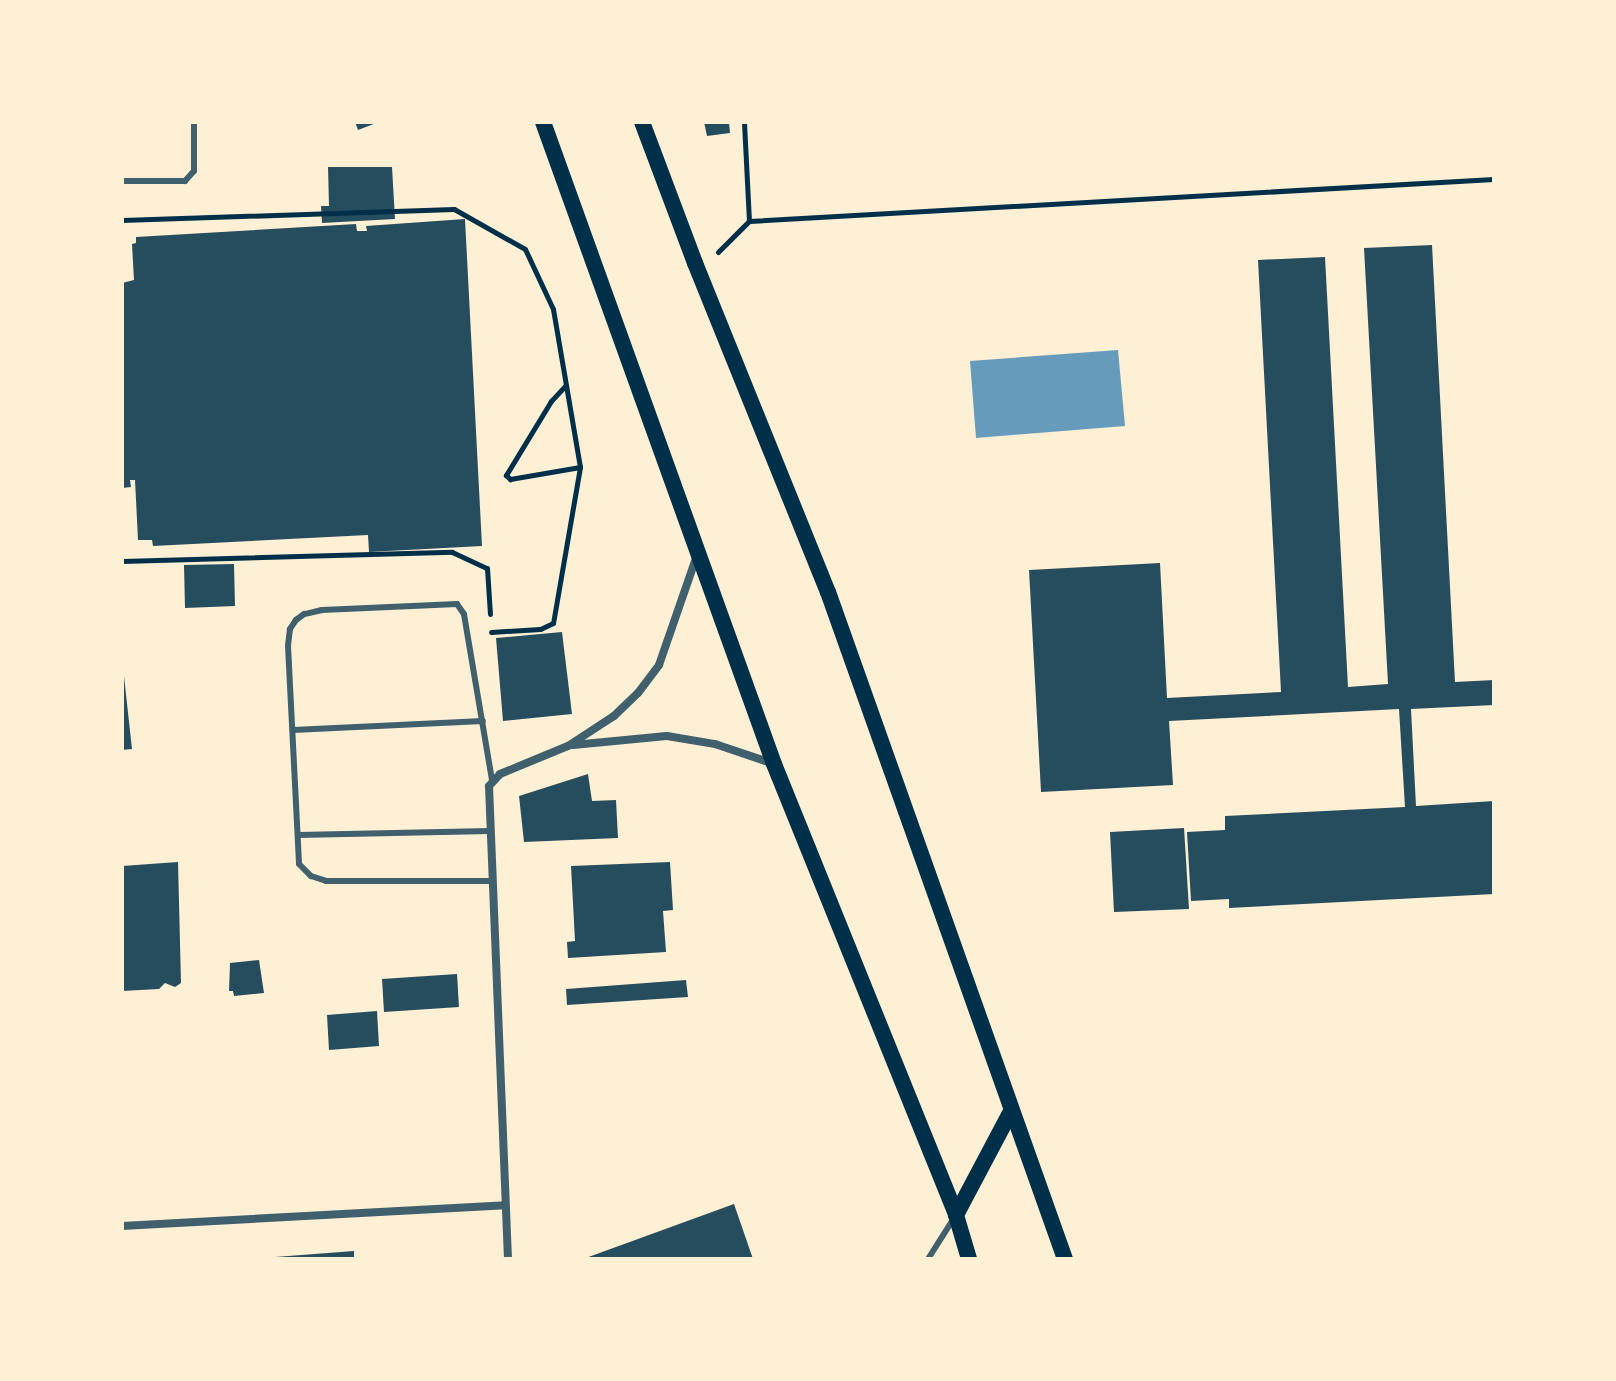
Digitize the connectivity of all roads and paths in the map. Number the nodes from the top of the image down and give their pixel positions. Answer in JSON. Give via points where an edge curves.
{"nodes":[{"id":1,"x":194,"y":122,"type":"edge"},
{"id":2,"x":543,"y":122,"type":"edge"},
{"id":3,"x":642,"y":122,"type":"edge"},
{"id":4,"x":744,"y":122,"type":"edge"},
{"id":5,"x":1494,"y":179,"type":"edge"},
{"id":6,"x":122,"y":181,"type":"edge"},
{"id":7,"x":122,"y":220,"type":"edge"},
{"id":8,"x":749,"y":221,"type":"junction"},
{"id":9,"x":715,"y":255,"type":"dead end"},
{"id":10,"x":565,"y":385,"type":"junction"},
{"id":11,"x":580,"y":467,"type":"junction"},
{"id":12,"x":698,"y":549,"type":"junction"},
{"id":13,"x":122,"y":561,"type":"edge"},
{"id":14,"x":483,"y":721,"type":"junction"},
{"id":15,"x":293,"y":730,"type":"junction"},
{"id":16,"x":568,"y":746,"type":"junction"},
{"id":17,"x":774,"y":764,"type":"junction"},
{"id":18,"x":492,"y":780,"type":"junction"},
{"id":19,"x":490,"y":831,"type":"junction"},
{"id":20,"x":298,"y":835,"type":"junction"},
{"id":21,"x":492,"y":881,"type":"junction"},
{"id":22,"x":1011,"y":1111,"type":"junction"},
{"id":23,"x":505,"y":1205,"type":"junction"},
{"id":24,"x":956,"y":1215,"type":"junction"},
{"id":25,"x":122,"y":1226,"type":"edge"},
{"id":26,"x":508,"y":1259,"type":"edge"},
{"id":27,"x":928,"y":1259,"type":"edge"},
{"id":28,"x":969,"y":1259,"type":"edge"},
{"id":29,"x":1065,"y":1259,"type":"edge"}],
"edges":[{"from":1,"to":6,"type":"lane","via":[[194,171],[185,181]]},
{"from":2,"to":12,"type":"main road"},
{"from":3,"to":22,"type":"main road","via":[[828,592]]},
{"from":4,"to":8,"type":"path"},
{"from":5,"to":8,"type":"path"},
{"from":7,"to":10,"type":"path","via":[[454,209],[525,249],[553,309]]},
{"from":8,"to":9,"type":"path"},
{"from":10,"to":11,"type":"path"},
{"from":10,"to":11,"type":"path","via":[[506,475],[510,479]]},
{"from":11,"to":13,"type":"path","via":[[553,623],[540,629],[491,633],[487,568],[452,552]]},
{"from":12,"to":16,"type":"street","via":[[659,665],[614,716]]},
{"from":12,"to":17,"type":"main road"},
{"from":14,"to":15,"type":"lane"},
{"from":14,"to":15,"type":"lane","via":[[464,614],[457,604],[437,604],[322,610],[296,620],[288,646]]},
{"from":14,"to":18,"type":"lane"},
{"from":15,"to":20,"type":"lane"},
{"from":16,"to":17,"type":"street","via":[[667,736],[715,744]]},
{"from":16,"to":18,"type":"street"},
{"from":17,"to":24,"type":"main road"},
{"from":18,"to":19,"type":"street"},
{"from":19,"to":20,"type":"lane"},
{"from":19,"to":21,"type":"street"},
{"from":20,"to":21,"type":"lane","via":[[299,864],[326,881]]},
{"from":21,"to":23,"type":"street"},
{"from":22,"to":24,"type":"main road"},
{"from":22,"to":29,"type":"main road"},
{"from":23,"to":25,"type":"street"},
{"from":23,"to":26,"type":"street"},
{"from":24,"to":27,"type":"lane"},
{"from":24,"to":28,"type":"main road"}]}
